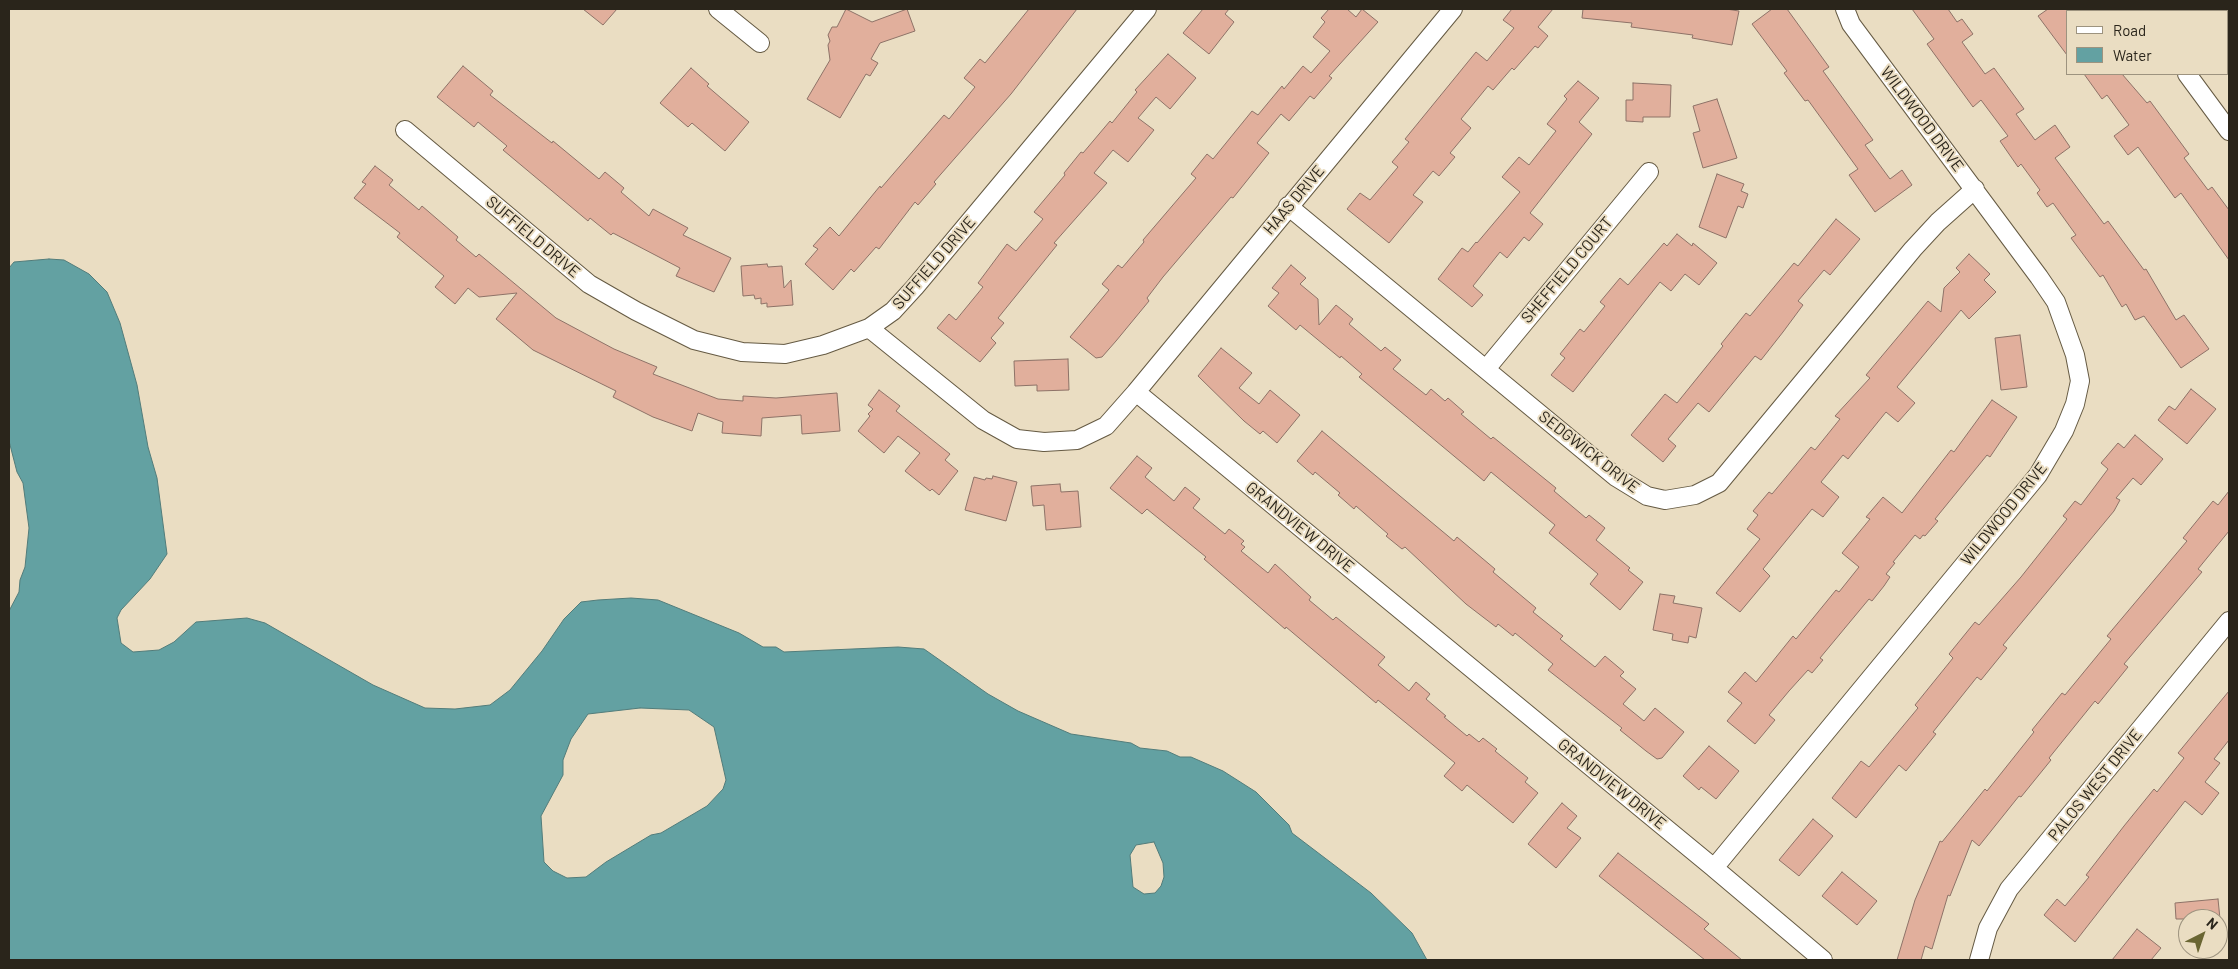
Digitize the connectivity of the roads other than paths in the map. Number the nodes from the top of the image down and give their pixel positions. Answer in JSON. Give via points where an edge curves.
{"nodes":[{"id":1,"x":718,"y":9,"type":"edge"},
{"id":2,"x":1147,"y":9,"type":"edge"},
{"id":3,"x":1452,"y":9,"type":"edge"},
{"id":4,"x":1844,"y":9,"type":"edge"},
{"id":5,"x":760,"y":43,"type":"dead end"},
{"id":6,"x":2188,"y":75,"type":"edge"},
{"id":7,"x":405,"y":130,"type":"dead end"},
{"id":8,"x":2229,"y":131,"type":"edge"},
{"id":9,"x":1649,"y":172,"type":"dead end"},
{"id":10,"x":1974,"y":189,"type":"junction"},
{"id":11,"x":1288,"y":206,"type":"junction"},
{"id":12,"x":869,"y":328,"type":"junction"},
{"id":13,"x":1486,"y":369,"type":"junction"},
{"id":14,"x":1136,"y":392,"type":"junction"},
{"id":15,"x":2229,"y":621,"type":"edge"},
{"id":16,"x":1714,"y":868,"type":"junction"},
{"id":17,"x":1823,"y":960,"type":"edge"},
{"id":18,"x":1979,"y":960,"type":"edge"}],
"edges":[{"from":1,"to":5,"type":"street"},
{"from":2,"to":12,"type":"street","name":"SUFFIELD DRIVE","via":[[915,287],[893,311]]},
{"from":3,"to":11,"type":"street","name":"HAAS DRIVE"},
{"from":4,"to":10,"type":"street","name":"WILDWOOD DRIVE","via":[[1851,24]]},
{"from":6,"to":8,"type":"street"},
{"from":7,"to":12,"type":"street","name":"SUFFIELD DRIVE","via":[[589,284],[694,340],[742,352],[785,354],[823,345]]},
{"from":9,"to":13,"type":"street","name":"SHEFFIELD COURT"},
{"from":10,"to":13,"type":"street","name":"SEDGWICK DRIVE","via":[[1898,266],[1730,471],[1719,483],[1695,495],[1665,500],[1632,488]]},
{"from":10,"to":16,"type":"street","name":"WILDWOOD DRIVE","via":[[2056,302],[2075,355],[2080,382],[2075,404],[2064,432],[2038,475]]},
{"from":11,"to":13,"type":"street","name":"SEDGWICK DRIVE"},
{"from":11,"to":14,"type":"street","name":"HAAS DRIVE"},
{"from":12,"to":14,"type":"street","via":[[984,420],[1017,439],[1044,442],[1077,440],[1106,426]]},
{"from":14,"to":16,"type":"street","name":"GRANDVIEW DRIVE"},
{"from":15,"to":18,"type":"street","name":"PALOS WEST DRIVE","via":[[2009,889],[1988,928]]},
{"from":16,"to":17,"type":"street"}]}
